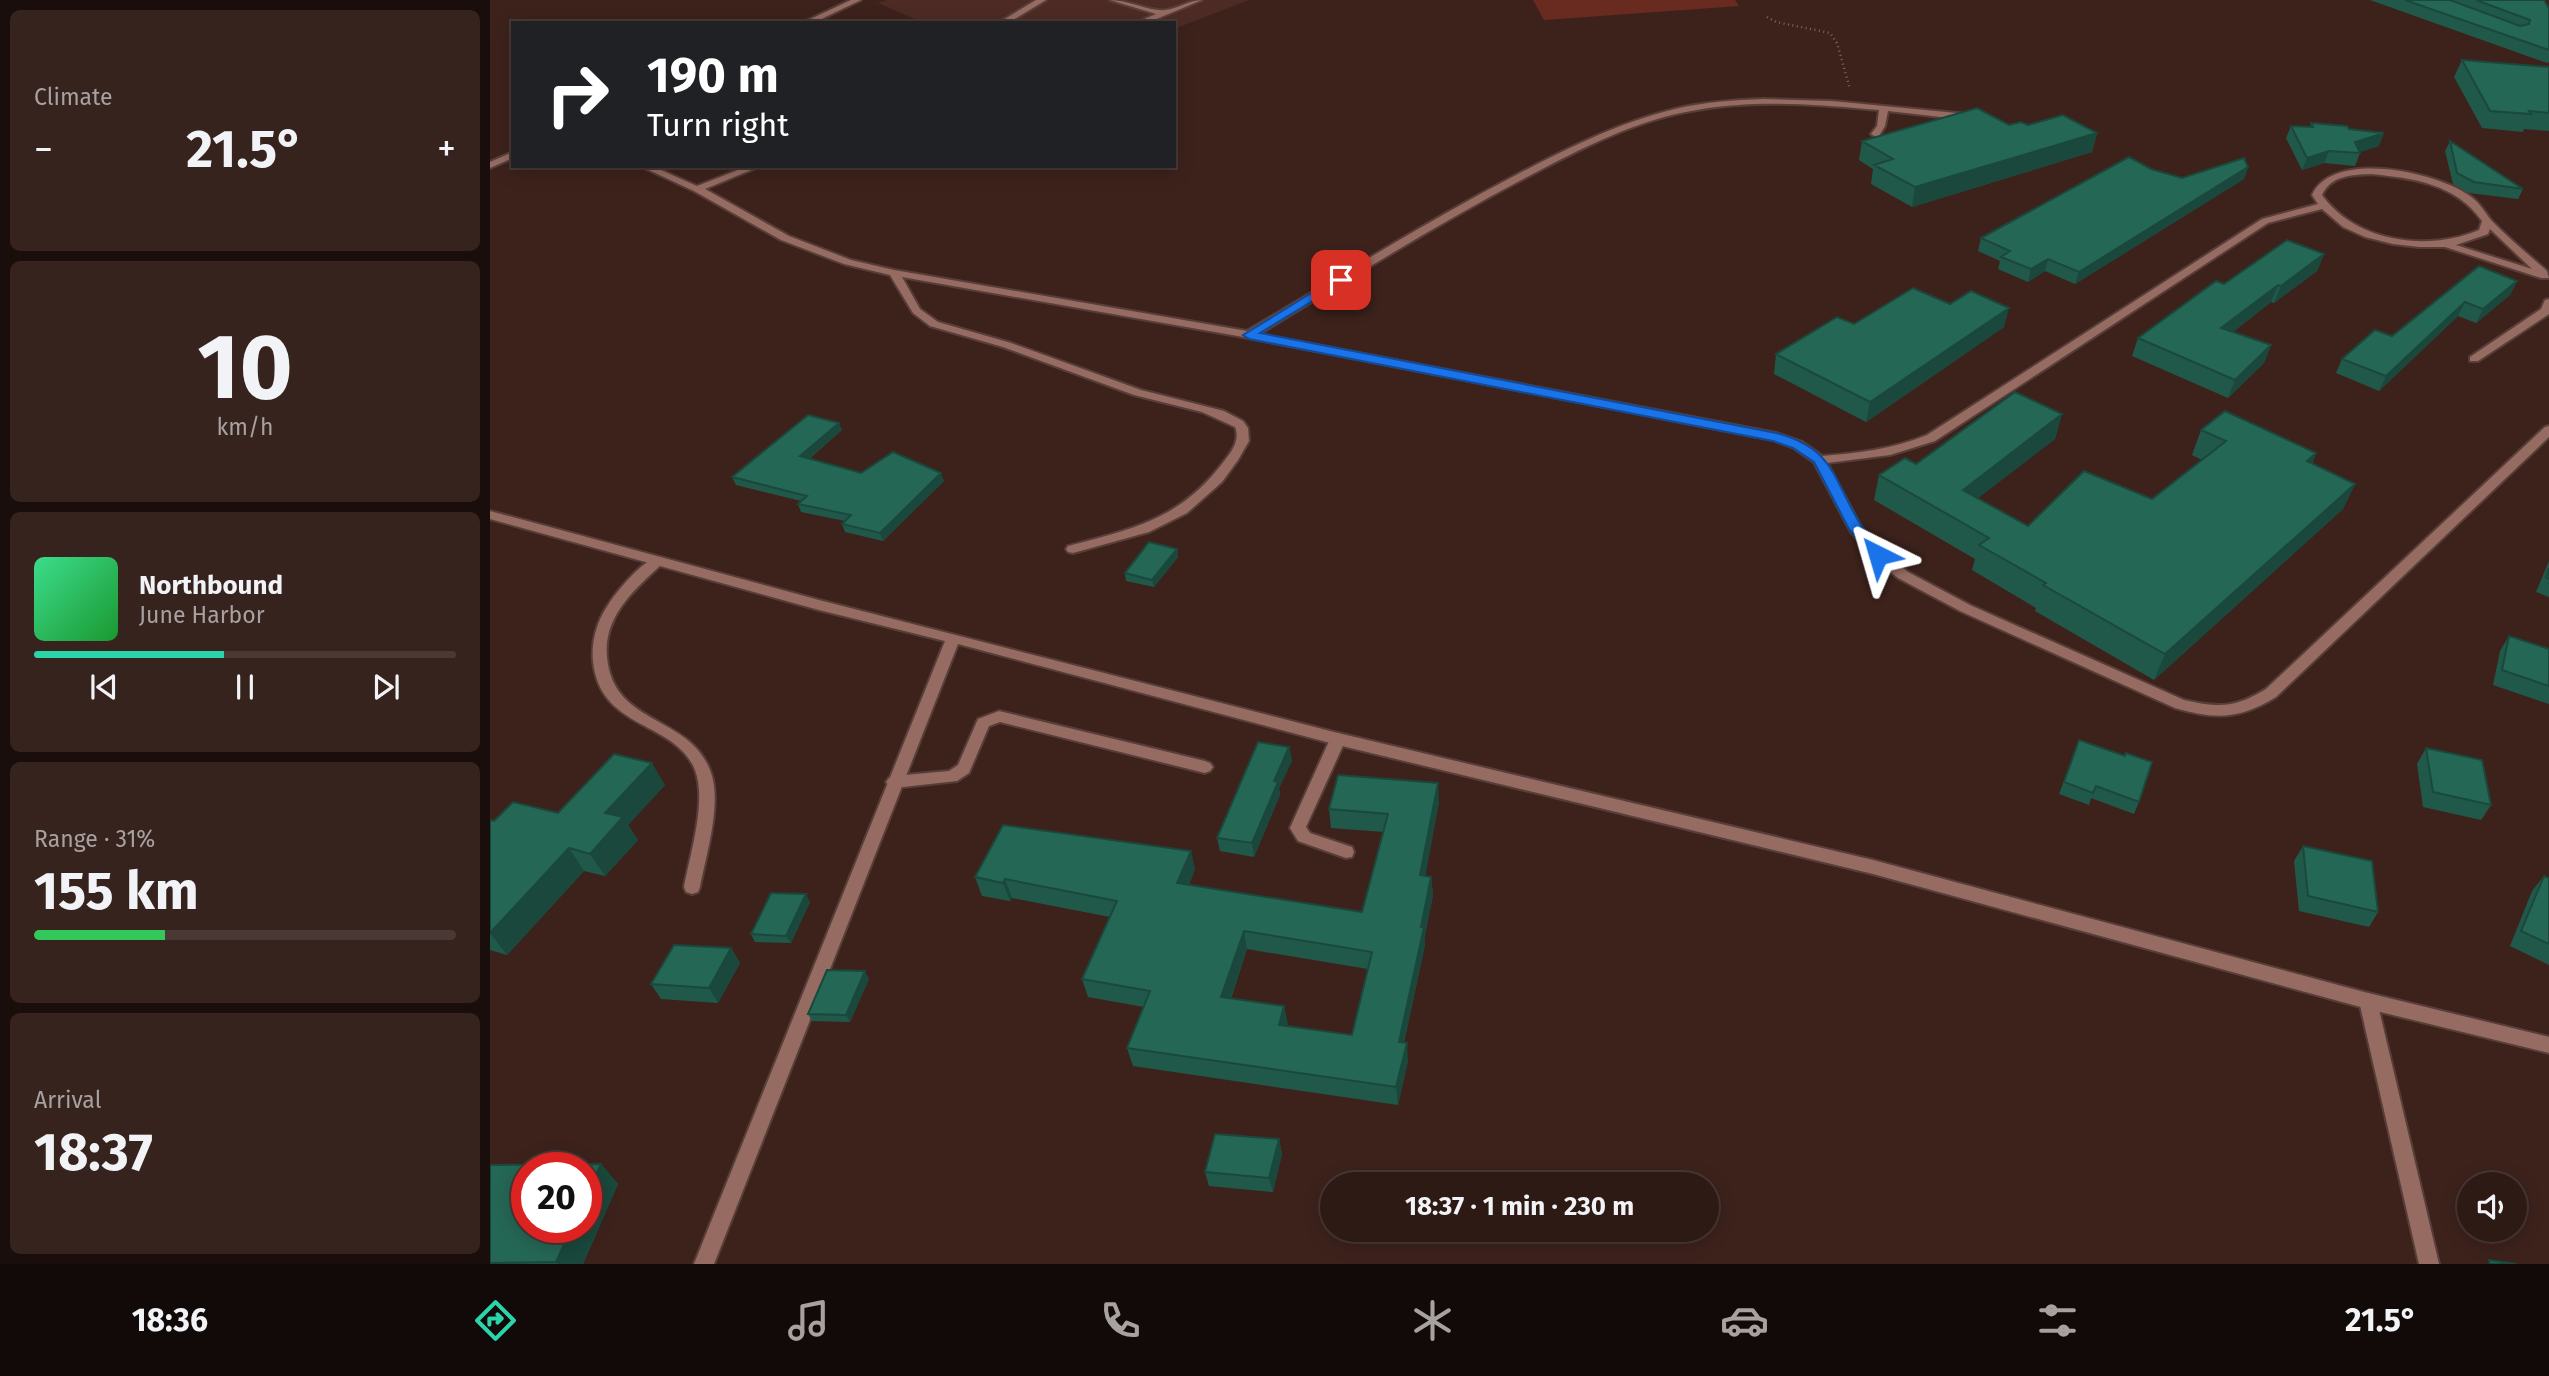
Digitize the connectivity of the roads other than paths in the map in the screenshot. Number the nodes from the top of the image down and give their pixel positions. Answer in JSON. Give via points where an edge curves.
{"nodes":[{"id":1,"x":857,"y":0,"type":"edge"},
{"id":2,"x":1042,"y":0,"type":"edge"},
{"id":3,"x":1114,"y":0,"type":"edge"},
{"id":4,"x":1198,"y":0,"type":"edge"},
{"id":5,"x":1163,"y":13,"type":"junction"},
{"id":6,"x":810,"y":21,"type":"edge"},
{"id":7,"x":1005,"y":21,"type":"edge"},
{"id":8,"x":1144,"y":21,"type":"edge"},
{"id":9,"x":1884,"y":109,"type":"junction"},
{"id":10,"x":1979,"y":118,"type":"edge"},
{"id":11,"x":1876,"y":134,"type":"edge"},
{"id":12,"x":511,"y":156,"type":"edge"},
{"id":13,"x":490,"y":165,"type":"edge"},
{"id":14,"x":650,"y":168,"type":"edge"},
{"id":15,"x":752,"y":168,"type":"edge"},
{"id":16,"x":697,"y":189,"type":"junction"},
{"id":17,"x":2322,"y":206,"type":"junction"},
{"id":18,"x":2487,"y":221,"type":"junction"},
{"id":19,"x":2448,"y":245,"type":"junction"},
{"id":20,"x":894,"y":273,"type":"junction"},
{"id":21,"x":2548,"y":280,"type":"edge"},
{"id":22,"x":2549,"y":302,"type":"edge"},
{"id":23,"x":1249,"y":335,"type":"junction"},
{"id":24,"x":2474,"y":359,"type":"dead end"},
{"id":25,"x":2549,"y":430,"type":"edge"},
{"id":26,"x":1819,"y":460,"type":"junction"},
{"id":27,"x":490,"y":515,"type":"edge"},
{"id":28,"x":1073,"y":549,"type":"dead end"},
{"id":29,"x":657,"y":561,"type":"junction"},
{"id":30,"x":953,"y":638,"type":"junction"},
{"id":31,"x":1338,"y":738,"type":"junction"},
{"id":32,"x":1205,"y":767,"type":"dead end"},
{"id":33,"x":894,"y":782,"type":"junction"},
{"id":34,"x":1346,"y":852,"type":"dead end"},
{"id":35,"x":692,"y":887,"type":"dead end"},
{"id":36,"x":2368,"y":1001,"type":"junction"},
{"id":37,"x":2549,"y":1045,"type":"edge"},
{"id":38,"x":704,"y":1264,"type":"edge"},
{"id":39,"x":2430,"y":1264,"type":"edge"}],
"edges":[{"from":1,"to":6,"type":"street"},
{"from":2,"to":7,"type":"street"},
{"from":3,"to":5,"type":"street"},
{"from":4,"to":5,"type":"street"},
{"from":5,"to":8,"type":"street"},
{"from":9,"to":10,"type":"street"},
{"from":9,"to":11,"type":"street"},
{"from":9,"to":23,"type":"street","via":[[1803,102],[1727,103],[1639,123],[1503,186]]},
{"from":12,"to":13,"type":"street"},
{"from":14,"to":16,"type":"street"},
{"from":15,"to":16,"type":"street"},
{"from":16,"to":20,"type":"street","via":[[785,239]]},
{"from":17,"to":18,"type":"street","via":[[2317,195],[2320,185],[2331,177],[2371,171],[2446,187],[2473,203]]},
{"from":17,"to":19,"type":"street","via":[[2349,225],[2389,240]]},
{"from":17,"to":26,"type":"street","via":[[2265,221],[1931,438],[1904,450]]},
{"from":18,"to":19,"type":"street","via":[[2484,232],[2470,241]]},
{"from":18,"to":21,"type":"street"},
{"from":19,"to":21,"type":"street"},
{"from":20,"to":23,"type":"street"},
{"from":20,"to":28,"type":"street","via":[[918,313],[936,325],[987,338],[1136,392],[1221,414],[1242,429],[1242,445],[1219,479],[1189,507],[1149,529]]},
{"from":22,"to":24,"type":"street","via":[[2546,311]]},
{"from":23,"to":26,"type":"street","via":[[1776,438],[1798,445]]},
{"from":25,"to":26,"type":"street","via":[[2271,693],[2234,712],[2180,704],[1903,575],[1856,529]]},
{"from":27,"to":29,"type":"street"},
{"from":29,"to":30,"type":"street"},
{"from":29,"to":35,"type":"street","via":[[614,601],[600,643],[600,677],[608,693],[678,742],[702,769],[704,808]]},
{"from":30,"to":31,"type":"street"},
{"from":30,"to":33,"type":"street"},
{"from":31,"to":34,"type":"street","via":[[1298,828],[1304,837]]},
{"from":31,"to":36,"type":"street","via":[[1860,863]]},
{"from":32,"to":33,"type":"street","via":[[999,716],[983,723],[964,769],[952,777]]},
{"from":33,"to":38,"type":"street"},
{"from":36,"to":37,"type":"street"},
{"from":36,"to":39,"type":"street"}]}
